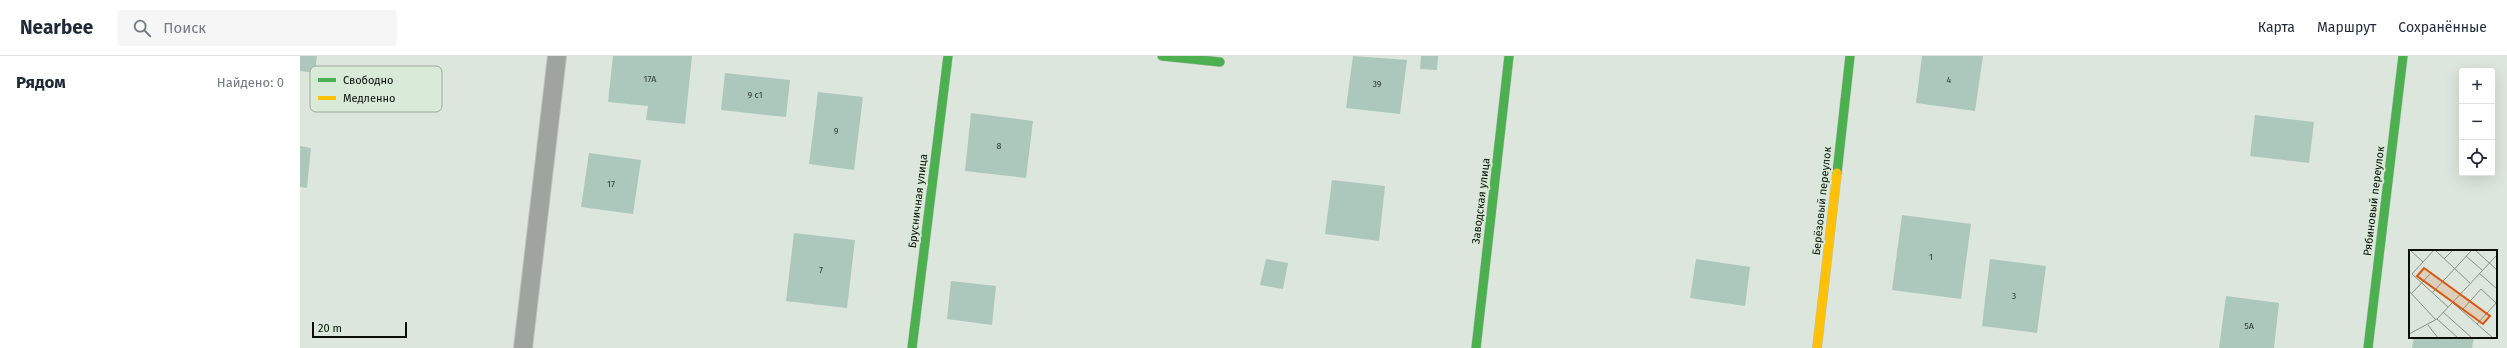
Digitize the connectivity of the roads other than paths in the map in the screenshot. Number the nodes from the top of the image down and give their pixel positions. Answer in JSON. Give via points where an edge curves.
{"nodes":[{"id":1,"x":557,"y":56,"type":"edge"},
{"id":2,"x":948,"y":56,"type":"edge"},
{"id":3,"x":1162,"y":56,"type":"edge"},
{"id":4,"x":1509,"y":56,"type":"edge"},
{"id":5,"x":1850,"y":56,"type":"edge"},
{"id":6,"x":2403,"y":56,"type":"edge"},
{"id":7,"x":1220,"y":62,"type":"dead end"},
{"id":8,"x":523,"y":348,"type":"edge"},
{"id":9,"x":912,"y":348,"type":"edge"},
{"id":10,"x":1476,"y":348,"type":"edge"},
{"id":11,"x":1817,"y":348,"type":"edge"},
{"id":12,"x":2368,"y":348,"type":"edge"}],
"edges":[{"from":1,"to":8,"type":"lane"},
{"from":2,"to":9,"type":"street","name":"Брусничная улица"},
{"from":3,"to":7,"type":"street"},
{"from":4,"to":10,"type":"street","name":"Заводская улица"},
{"from":5,"to":11,"type":"street","name":"Берёзовый переулок"},
{"from":6,"to":12,"type":"street","name":"Рябиновый переулок"}]}
